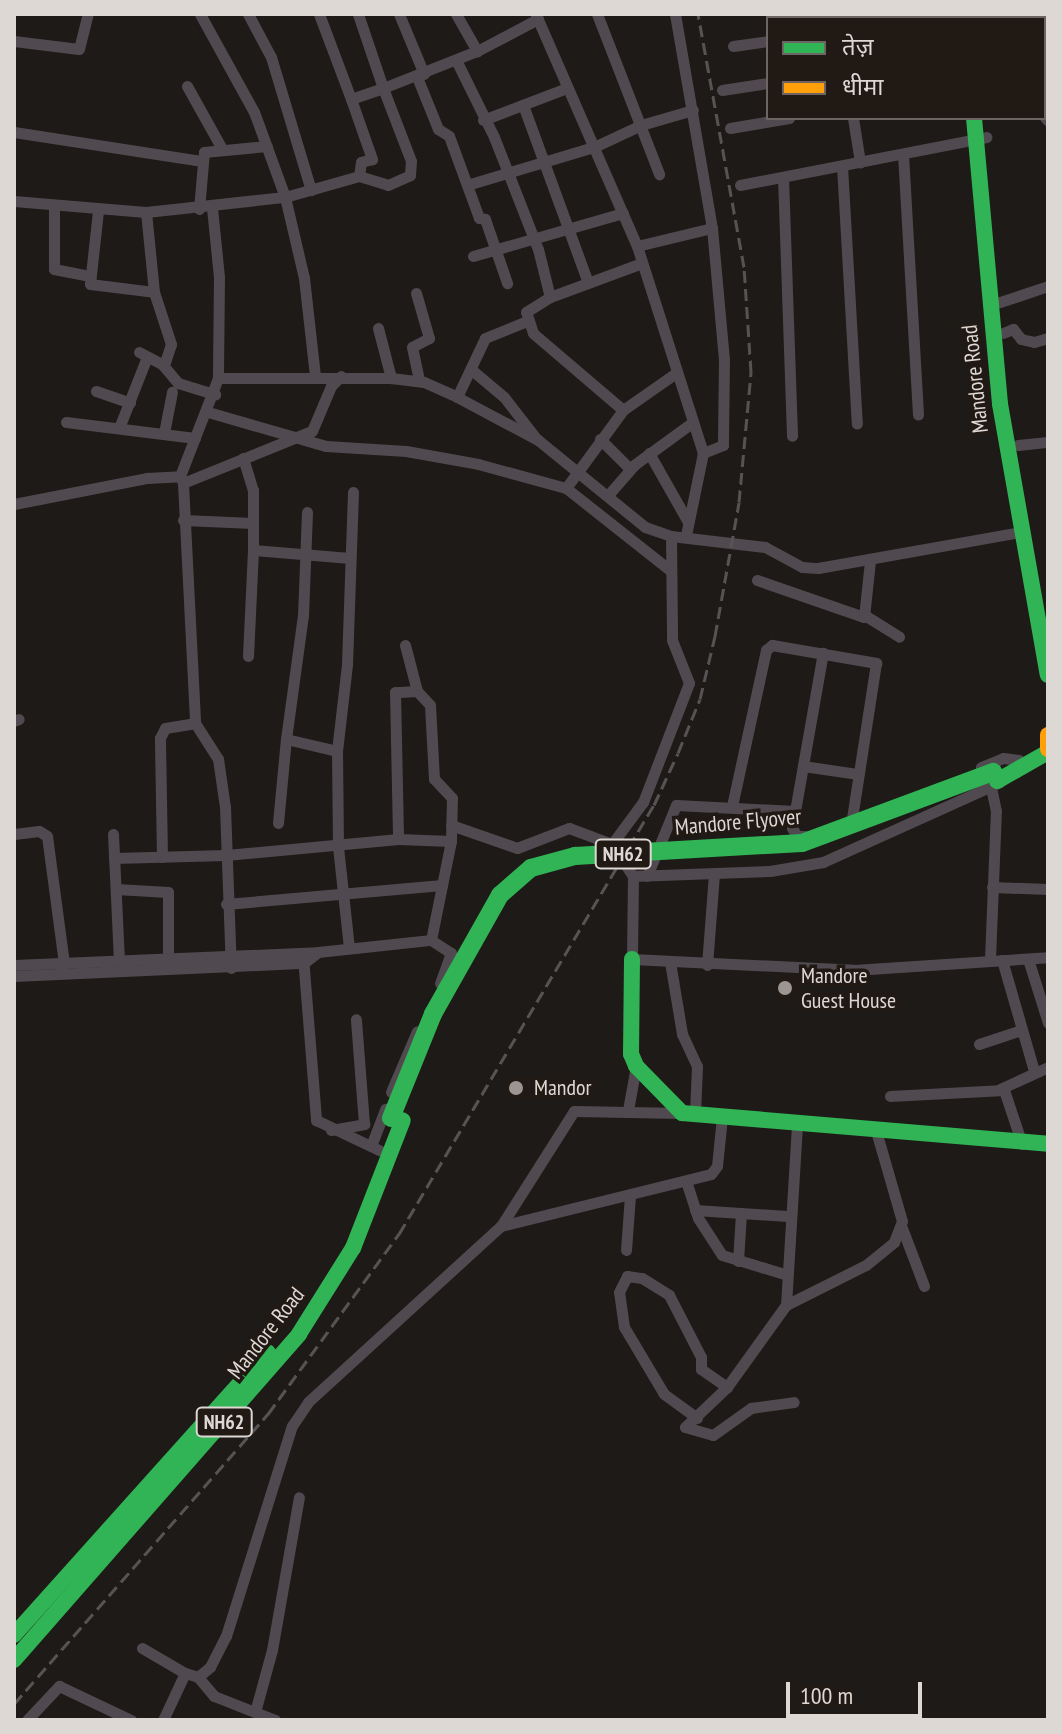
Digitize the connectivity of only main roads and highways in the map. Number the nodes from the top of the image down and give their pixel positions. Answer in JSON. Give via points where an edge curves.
{"nodes":[{"id":1,"x":975,"y":120,"type":"edge"},
{"id":2,"x":984,"y":120,"type":"edge"},
{"id":3,"x":981,"y":138,"type":"junction"},
{"id":4,"x":1045,"y":622,"type":"edge"},
{"id":5,"x":1048,"y":675,"type":"edge"},
{"id":6,"x":1047,"y":740,"type":"edge"},
{"id":7,"x":632,"y":959,"type":"road end"},
{"id":8,"x":1048,"y":1144,"type":"edge"},
{"id":9,"x":380,"y":1150,"type":"junction"},
{"id":10,"x":14,"y":1635,"type":"edge"},
{"id":11,"x":14,"y":1660,"type":"edge"}],
"edges":[{"from":1,"to":3,"type":"main road","name":"Mandore Road"},
{"from":2,"to":3,"type":"main road","name":"Mandore Road"},
{"from":3,"to":4,"type":"main road","name":"Mandore Road"},
{"from":3,"to":4,"type":"main road","name":"Mandore Road","via":[[1000,404],[1021,532]]},
{"from":4,"to":5,"type":"main road"},
{"from":6,"to":9,"type":"main road","name":"Mandore Flyover","number":"NH62","bridge":true,"via":[[1024,763],[994,780],[802,843],[575,856],[531,868],[500,895],[433,1014],[397,1119]]},
{"from":7,"to":8,"type":"main road","via":[[630,1037],[636,1066],[689,1113]]},
{"from":9,"to":10,"type":"main road","number":"NH62","via":[[331,1261],[290,1324]]},
{"from":9,"to":11,"type":"main road","name":"Mandore Road","number":"NH62","via":[[353,1248],[299,1334]]}]}
